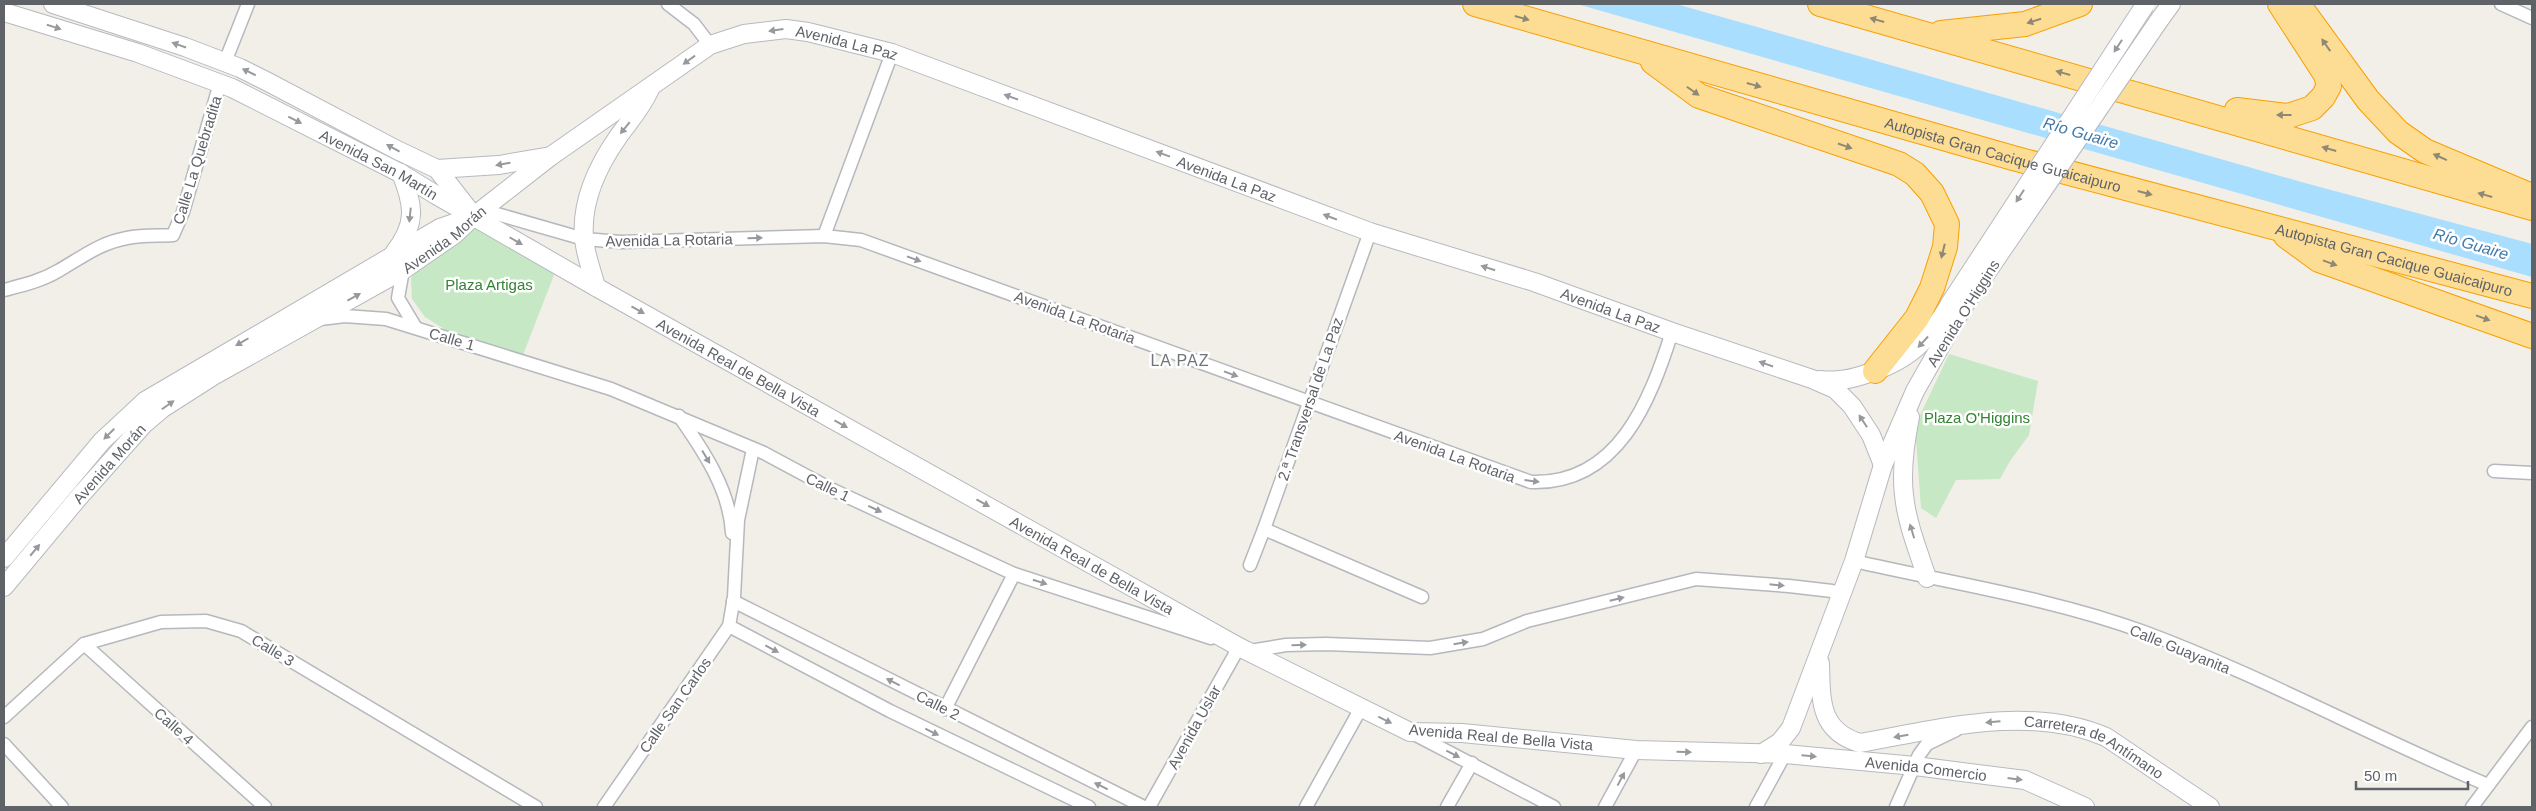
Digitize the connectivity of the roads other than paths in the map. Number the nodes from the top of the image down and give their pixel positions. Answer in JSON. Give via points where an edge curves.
{"nodes":[{"id":1,"x":53,"y":4,"type":"edge"},
{"id":2,"x":248,"y":4,"type":"edge"},
{"id":3,"x":668,"y":4,"type":"edge"},
{"id":4,"x":1475,"y":4,"type":"edge"},
{"id":5,"x":1820,"y":4,"type":"edge"},
{"id":6,"x":2080,"y":4,"type":"edge"},
{"id":7,"x":2146,"y":4,"type":"edge"},
{"id":8,"x":2171,"y":4,"type":"edge"},
{"id":9,"x":2280,"y":4,"type":"edge"},
{"id":10,"x":2298,"y":4,"type":"edge"},
{"id":11,"x":2501,"y":4,"type":"edge"},
{"id":12,"x":4,"y":12,"type":"edge"},
{"id":13,"x":2532,"y":18,"type":"edge"},
{"id":14,"x":1924,"y":34,"type":"junction"},
{"id":15,"x":710,"y":45,"type":"junction"},
{"id":16,"x":1639,"y":52,"type":"junction"},
{"id":17,"x":892,"y":53,"type":"junction"},
{"id":18,"x":225,"y":62,"type":"junction"},
{"id":19,"x":220,"y":83,"type":"junction"},
{"id":20,"x":651,"y":88,"type":"junction"},
{"id":21,"x":2178,"y":105,"type":"junction"},
{"id":22,"x":551,"y":156,"type":"junction"},
{"id":23,"x":436,"y":169,"type":"junction"},
{"id":24,"x":400,"y":172,"type":"junction"},
{"id":25,"x":2532,"y":198,"type":"edge"},
{"id":26,"x":2532,"y":208,"type":"edge"},
{"id":27,"x":474,"y":216,"type":"junction"},
{"id":28,"x":2274,"y":227,"type":"junction"},
{"id":29,"x":1370,"y":232,"type":"junction"},
{"id":30,"x":824,"y":236,"type":"junction"},
{"id":31,"x":584,"y":240,"type":"junction"},
{"id":32,"x":393,"y":255,"type":"junction"},
{"id":33,"x":403,"y":270,"type":"junction"},
{"id":34,"x":596,"y":286,"type":"junction"},
{"id":35,"x":4,"y":290,"type":"edge"},
{"id":36,"x":2532,"y":296,"type":"edge"},
{"id":37,"x":1956,"y":306,"type":"junction"},
{"id":38,"x":313,"y":320,"type":"junction"},
{"id":39,"x":416,"y":328,"type":"junction"},
{"id":40,"x":1672,"y":332,"type":"junction"},
{"id":41,"x":2532,"y":336,"type":"edge"},
{"id":42,"x":1875,"y":371,"type":"junction"},
{"id":43,"x":1812,"y":379,"type":"junction"},
{"id":44,"x":1915,"y":391,"type":"junction"},
{"id":45,"x":1309,"y":402,"type":"junction"},
{"id":46,"x":679,"y":416,"type":"junction"},
{"id":47,"x":753,"y":449,"type":"junction"},
{"id":48,"x":1883,"y":465,"type":"junction"},
{"id":49,"x":2494,"y":471,"type":"dead end"},
{"id":50,"x":2532,"y":473,"type":"edge"},
{"id":51,"x":1264,"y":529,"type":"junction"},
{"id":52,"x":4,"y":558,"type":"edge"},
{"id":53,"x":1854,"y":561,"type":"junction"},
{"id":54,"x":1250,"y":565,"type":"dead end"},
{"id":55,"x":1014,"y":574,"type":"junction"},
{"id":56,"x":1927,"y":578,"type":"junction"},
{"id":57,"x":4,"y":587,"type":"edge"},
{"id":58,"x":1422,"y":597,"type":"dead end"},
{"id":59,"x":1841,"y":597,"type":"junction"},
{"id":60,"x":734,"y":599,"type":"junction"},
{"id":61,"x":730,"y":626,"type":"junction"},
{"id":62,"x":84,"y":644,"type":"junction"},
{"id":63,"x":1245,"y":649,"type":"junction"},
{"id":64,"x":1820,"y":656,"type":"junction"},
{"id":65,"x":945,"y":708,"type":"junction"},
{"id":66,"x":1360,"y":708,"type":"junction"},
{"id":67,"x":4,"y":717,"type":"edge"},
{"id":68,"x":1966,"y":725,"type":"junction"},
{"id":69,"x":2532,"y":726,"type":"edge"},
{"id":70,"x":1410,"y":732,"type":"junction"},
{"id":71,"x":4,"y":744,"type":"edge"},
{"id":72,"x":1636,"y":750,"type":"junction"},
{"id":73,"x":1760,"y":754,"type":"junction"},
{"id":74,"x":1785,"y":754,"type":"junction"},
{"id":75,"x":1472,"y":763,"type":"junction"},
{"id":76,"x":1915,"y":766,"type":"junction"},
{"id":77,"x":2488,"y":785,"type":"junction"},
{"id":78,"x":62,"y":807,"type":"edge"},
{"id":79,"x":266,"y":807,"type":"edge"},
{"id":80,"x":536,"y":807,"type":"edge"},
{"id":81,"x":604,"y":807,"type":"edge"},
{"id":82,"x":1089,"y":807,"type":"edge"},
{"id":83,"x":1144,"y":807,"type":"edge"},
{"id":84,"x":1149,"y":807,"type":"edge"},
{"id":85,"x":1306,"y":807,"type":"edge"},
{"id":86,"x":1447,"y":807,"type":"edge"},
{"id":87,"x":1554,"y":807,"type":"edge"},
{"id":88,"x":1605,"y":807,"type":"edge"},
{"id":89,"x":1756,"y":807,"type":"edge"},
{"id":90,"x":1896,"y":807,"type":"edge"},
{"id":91,"x":2086,"y":807,"type":"edge"},
{"id":92,"x":2210,"y":807,"type":"edge"},
{"id":93,"x":2472,"y":807,"type":"edge"}],
"edges":[{"from":18,"to":1,"type":"main road","name":"Avenida San Martín","one_way":true},
{"from":2,"to":18,"type":"street"},
{"from":3,"to":15,"type":"street","via":[[694,24]]},
{"from":4,"to":16,"type":"highway","name":"Autopista Gran Cacique Guaicaipuro","one_way":true},
{"from":14,"to":5,"type":"highway","one_way":true},
{"from":6,"to":14,"type":"highway","one_way":true,"via":[[2025,24]]},
{"from":7,"to":37,"type":"main road","name":"Avenida O'Higgins","one_way":true,"bridge":true},
{"from":8,"to":37,"type":"main road","name":"Avenida O'Higgins","bridge":true},
{"from":9,"to":21,"type":"highway","one_way":true,"via":[[2326,75],[2329,86],[2312,108],[2288,116]]},
{"from":25,"to":10,"type":"highway","one_way":true,"via":[[2520,189],[2425,151],[2398,132],[2357,86]]},
{"from":11,"to":13,"type":"street"},
{"from":12,"to":19,"type":"main road","name":"Avenida San Martín","one_way":true,"via":[[138,53]]},
{"from":21,"to":14,"type":"highway","one_way":true},
{"from":17,"to":15,"type":"main road","name":"Avenida La Paz","one_way":true,"via":[[786,29],[744,34]]},
{"from":15,"to":20,"type":"main road","name":"Avenida La Paz","one_way":true},
{"from":16,"to":28,"type":"highway","name":"Autopista Gran Cacique Guaicaipuro","one_way":true,"via":[[2013,158]]},
{"from":16,"to":42,"type":"highway","one_way":true,"via":[[1699,96],[1899,164],[1915,174],[1932,193],[1947,224],[1945,247],[1932,288],[1917,318]]},
{"from":29,"to":17,"type":"main road","name":"Avenida La Paz","one_way":true},
{"from":17,"to":30,"type":"street"},
{"from":23,"to":18,"type":"main road","name":"Avenida San Martín","one_way":true},
{"from":19,"to":24,"type":"main road","name":"Avenida San Martín","one_way":true},
{"from":19,"to":35,"type":"street","name":"Calle La Quebradita","via":[[174,235],[127,238],[105,245],[33,283]]},
{"from":20,"to":22,"type":"main road","name":"Avenida La Paz"},
{"from":20,"to":31,"type":"main road","name":"Avenida La Paz","one_way":true,"via":[[642,108],[622,131],[596,173],[586,202]]},
{"from":26,"to":21,"type":"highway","one_way":true},
{"from":22,"to":23,"type":"main road","one_way":true,"via":[[499,165]]},
{"from":22,"to":27,"type":"main road","name":"Avenida La Paz"},
{"from":23,"to":27,"type":"main road","name":"Avenida San Martín"},
{"from":24,"to":27,"type":"main road","name":"Avenida San Martín"},
{"from":24,"to":32,"type":"main road","one_way":true,"via":[[411,198],[411,214],[403,241]]},
{"from":27,"to":31,"type":"street","name":"Avenida La Rotaria","via":[[497,214]]},
{"from":27,"to":32,"type":"main road","name":"Avenida Morán","via":[[440,228]]},
{"from":27,"to":33,"type":"main road","name":"Avenida Morán","via":[[455,234]]},
{"from":27,"to":34,"type":"main road","name":"Avenida Real de Bella Vista","one_way":true},
{"from":28,"to":36,"type":"highway","name":"Autopista Gran Cacique Guaicaipuro"},
{"from":28,"to":41,"type":"highway","one_way":true,"via":[[2319,260]]},
{"from":40,"to":29,"type":"main road","name":"Avenida La Paz","one_way":true,"via":[[1534,282]]},
{"from":29,"to":45,"type":"street","name":"2.ª Transversal de La Paz"},
{"from":31,"to":30,"type":"street","name":"Avenida La Rotaria","one_way":true,"via":[[621,242]]},
{"from":30,"to":45,"type":"street","name":"Avenida La Rotaria","one_way":true,"via":[[861,240]]},
{"from":31,"to":34,"type":"main road","name":"Avenida La Paz"},
{"from":32,"to":52,"type":"main road","name":"Avenida Morán","one_way":true,"via":[[145,401],[102,440]]},
{"from":38,"to":33,"type":"main road","name":"Avenida Morán","one_way":true},
{"from":33,"to":39,"type":"street","name":"Calle 1","via":[[398,298]]},
{"from":34,"to":63,"type":"main road","name":"Avenida Real de Bella Vista","one_way":true},
{"from":37,"to":42,"type":"main road","name":"Avenida La Paz","one_way":true,"via":[[1917,348],[1897,362]]},
{"from":37,"to":44,"type":"main road","name":"Avenida O'Higgins"},
{"from":38,"to":39,"type":"street","name":"Calle 1","via":[[364,316]]},
{"from":57,"to":38,"type":"main road","name":"Avenida Morán","one_way":true,"via":[[143,425],[213,376]]},
{"from":39,"to":46,"type":"street","name":"Calle 1","via":[[611,389]]},
{"from":43,"to":40,"type":"main road","name":"Avenida La Paz","one_way":true},
{"from":45,"to":40,"type":"street","name":"Avenida La Rotaria","one_way":true,"via":[[1517,479],[1549,483],[1591,467],[1629,431],[1647,400]]},
{"from":42,"to":43,"type":"main road","name":"Avenida La Paz","via":[[1834,382]]},
{"from":48,"to":43,"type":"main road","name":"Avenida La Paz","one_way":true,"via":[[1871,435],[1852,406],[1835,389]]},
{"from":44,"to":48,"type":"main road","name":"Avenida O'Higgins"},
{"from":56,"to":44,"type":"main road","one_way":true,"via":[[1911,532],[1903,494],[1908,428]]},
{"from":45,"to":51,"type":"street","name":"2.ª Transversal de La Paz"},
{"from":46,"to":47,"type":"street","name":"Calle 1"},
{"from":46,"to":60,"type":"street","name":"Calle San Carlos","one_way":true,"via":[[712,468],[724,499],[732,526]]},
{"from":47,"to":55,"type":"street","name":"Calle 1","one_way":true,"via":[[832,490]]},
{"from":47,"to":60,"type":"street","name":"Calle San Carlos","via":[[738,520]]},
{"from":48,"to":53,"type":"main road","name":"Avenida O'Higgins"},
{"from":49,"to":50,"type":"street"},
{"from":51,"to":54,"type":"street","name":"2.ª Transversal de La Paz"},
{"from":51,"to":58,"type":"street"},
{"from":53,"to":56,"type":"street","name":"Calle Guayanita"},
{"from":53,"to":59,"type":"main road","name":"Avenida O'Higgins"},
{"from":55,"to":63,"type":"street","name":"Calle 1","one_way":true},
{"from":55,"to":65,"type":"street"},
{"from":56,"to":77,"type":"street","name":"Calle Guayanita","via":[[2050,604],[2143,632],[2278,689]]},
{"from":63,"to":59,"type":"street","one_way":true,"via":[[1326,644],[1430,648],[1484,639],[1527,621],[1696,579],[1832,591]]},
{"from":59,"to":64,"type":"main road","name":"Avenida O'Higgins"},
{"from":60,"to":61,"type":"street","name":"Calle San Carlos"},
{"from":65,"to":60,"type":"street","name":"Calle 2","one_way":true},
{"from":61,"to":81,"type":"street","name":"Calle San Carlos"},
{"from":61,"to":82,"type":"street","name":"Calle 2","one_way":true,"via":[[890,711]]},
{"from":62,"to":67,"type":"street","name":"Calle 3"},
{"from":62,"to":79,"type":"street","name":"Calle 4"},
{"from":62,"to":80,"type":"street","name":"Calle 3","via":[[161,622],[206,620],[241,631]]},
{"from":63,"to":66,"type":"main road","name":"Avenida Real de Bella Vista"},
{"from":63,"to":84,"type":"street","name":"Avenida Uslar"},
{"from":68,"to":64,"type":"main road","name":"Avenida O'Higgins","one_way":true,"via":[[1860,743],[1846,739],[1824,715]]},
{"from":64,"to":73,"type":"main road","name":"Avenida O'Higgins","via":[[1787,736]]},
{"from":83,"to":65,"type":"street","name":"Calle 2","one_way":true},
{"from":66,"to":70,"type":"main road","name":"Avenida Real de Bella Vista","one_way":true},
{"from":66,"to":85,"type":"street"},
{"from":68,"to":76,"type":"street","via":[[1927,744]]},
{"from":92,"to":68,"type":"main road","name":"Carretera de Antímano","one_way":true,"via":[[2128,750],[2087,729],[2061,723],[1999,721]]},
{"from":69,"to":77,"type":"street"},
{"from":70,"to":72,"type":"main road","name":"Avenida Real de Bella Vista"},
{"from":70,"to":75,"type":"street","one_way":true},
{"from":71,"to":78,"type":"street"},
{"from":72,"to":73,"type":"main road","name":"Avenida Real de Bella Vista","one_way":true},
{"from":88,"to":72,"type":"street","one_way":true},
{"from":73,"to":74,"type":"main road","name":"Avenida Comercio"},
{"from":74,"to":76,"type":"main road","name":"Avenida Comercio","one_way":true},
{"from":74,"to":89,"type":"street"},
{"from":75,"to":86,"type":"street"},
{"from":75,"to":87,"type":"street"},
{"from":76,"to":90,"type":"street"},
{"from":76,"to":91,"type":"main road","name":"Avenida Comercio","one_way":true,"via":[[2025,780]]},
{"from":77,"to":93,"type":"street"}]}
